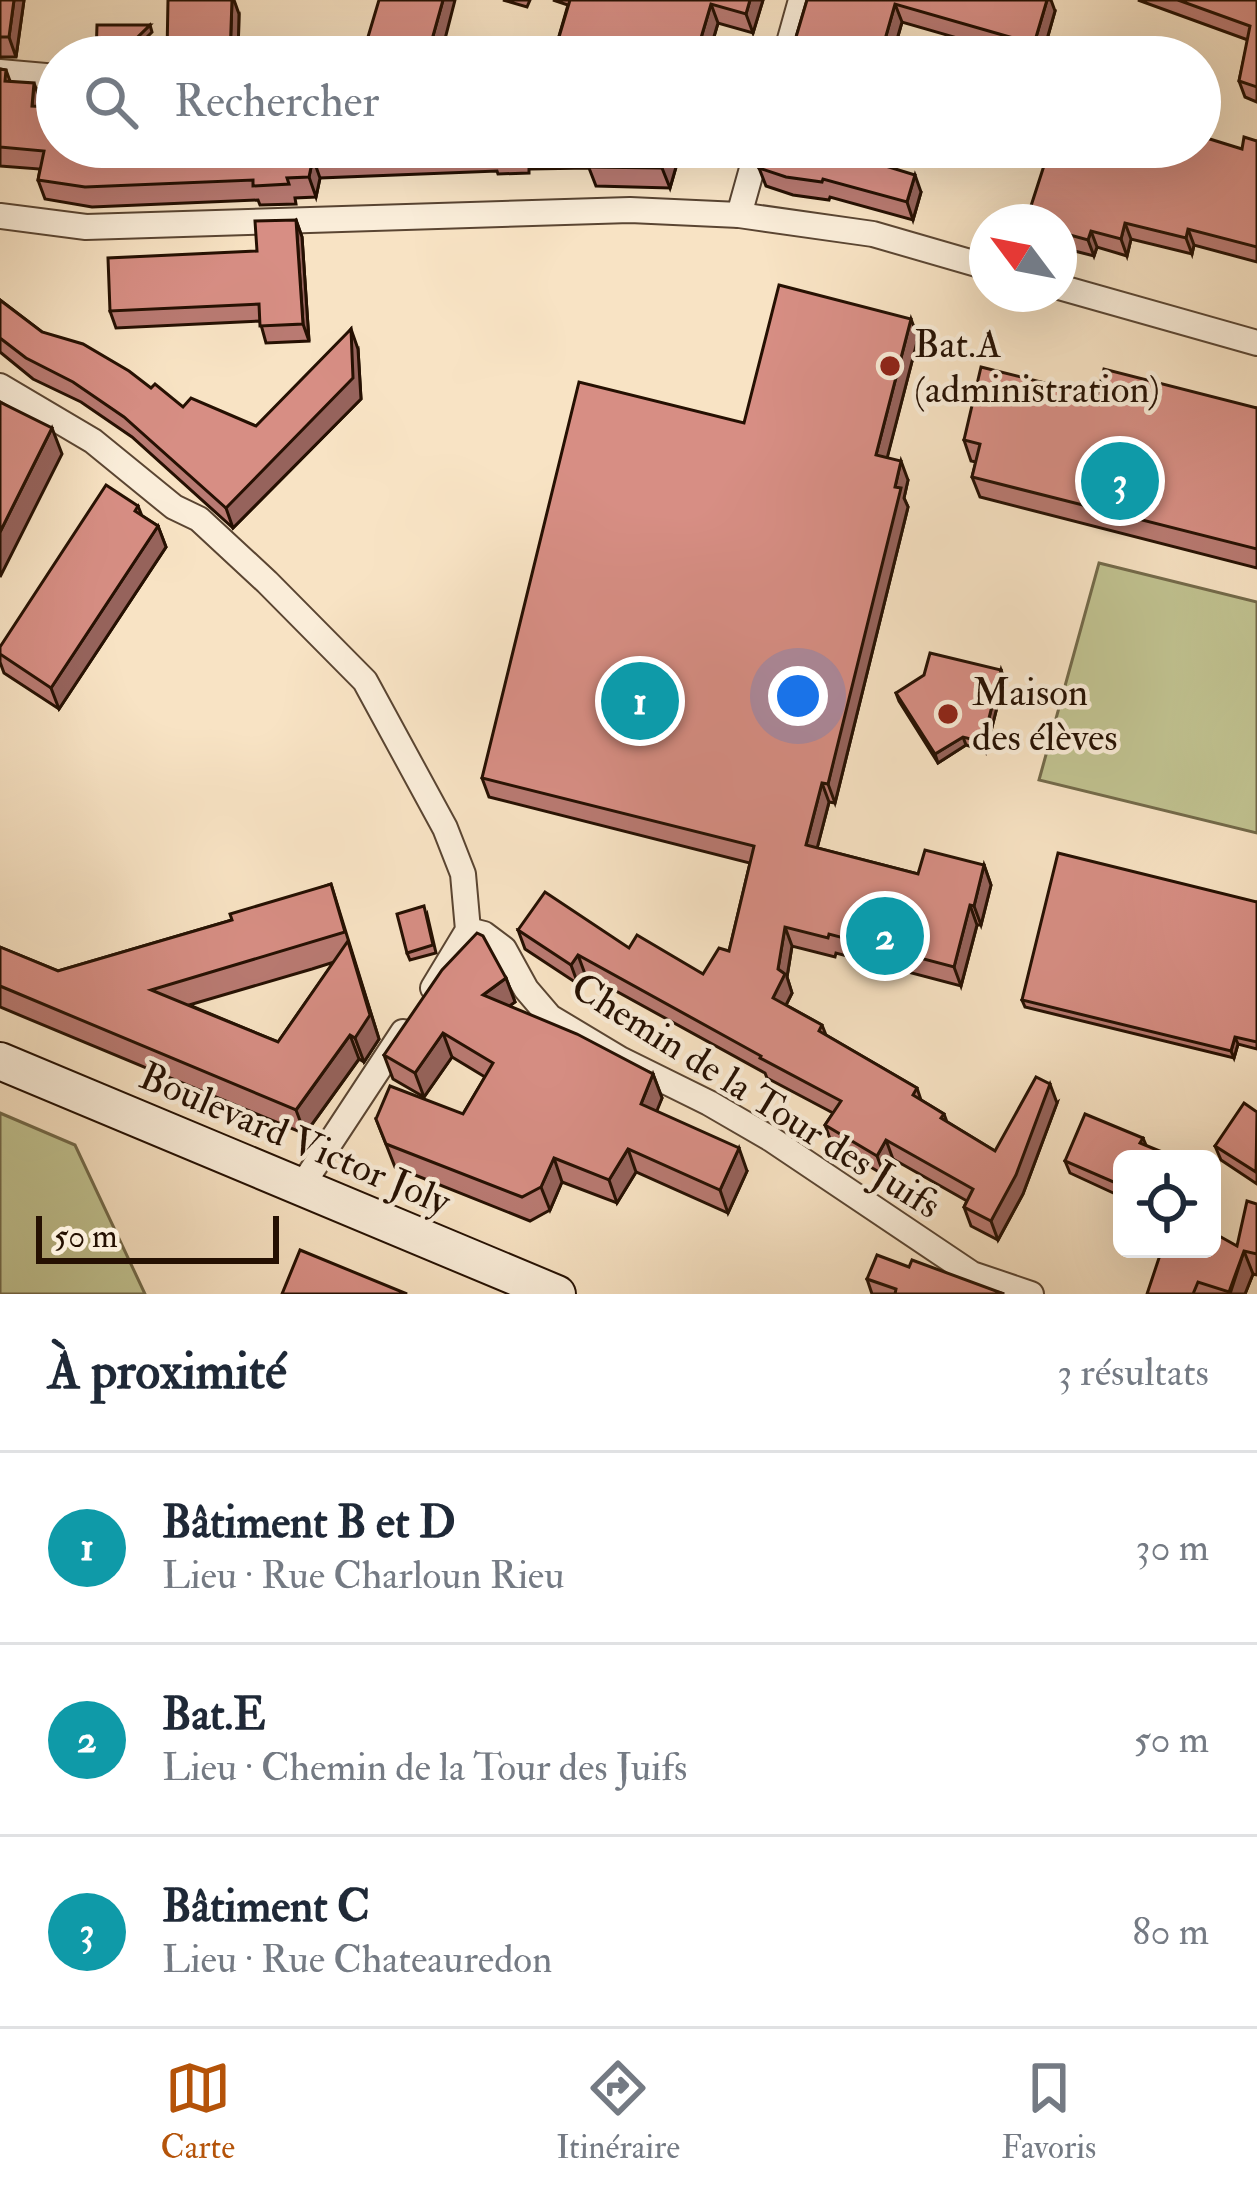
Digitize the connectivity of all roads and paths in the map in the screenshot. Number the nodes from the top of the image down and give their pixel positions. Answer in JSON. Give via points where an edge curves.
{"nodes":[{"id":1,"x":801,"y":0,"type":"edge"},
{"id":2,"x":790,"y":36,"type":"edge"},
{"id":3,"x":0,"y":72,"type":"edge"},
{"id":4,"x":36,"y":75,"type":"edge"},
{"id":5,"x":752,"y":168,"type":"edge"},
{"id":6,"x":739,"y":214,"type":"junction"},
{"id":7,"x":0,"y":216,"type":"edge"},
{"id":8,"x":969,"y":262,"type":"edge"},
{"id":9,"x":1077,"y":292,"type":"edge"},
{"id":10,"x":1257,"y":343,"type":"edge"},
{"id":11,"x":0,"y":386,"type":"edge"},
{"id":12,"x":468,"y":930,"type":"junction"},
{"id":13,"x":0,"y":1061,"type":"edge"},
{"id":14,"x":301,"y":1187,"type":"junction"},
{"id":15,"x":557,"y":1294,"type":"edge"},
{"id":16,"x":1030,"y":1294,"type":"edge"}],
"edges":[{"from":1,"to":2,"type":"street"},
{"from":3,"to":4,"type":"street"},
{"from":5,"to":6,"type":"street"},
{"from":6,"to":7,"type":"street","via":[[86,227]]},
{"from":6,"to":8,"type":"street","via":[[873,235]]},
{"from":9,"to":10,"type":"street"},
{"from":11,"to":12,"type":"street","via":[[199,519],[365,681],[446,828],[463,874]]},
{"from":12,"to":14,"type":"street"},
{"from":12,"to":16,"type":"street","name":"Chemin de la Tour des Juifs","via":[[503,949],[550,1017],[770,1138],[972,1274]]},
{"from":13,"to":14,"type":"main road","name":"Boulevard Victor Joly"},
{"from":14,"to":15,"type":"main road","name":"Boulevard Victor Joly"}]}
